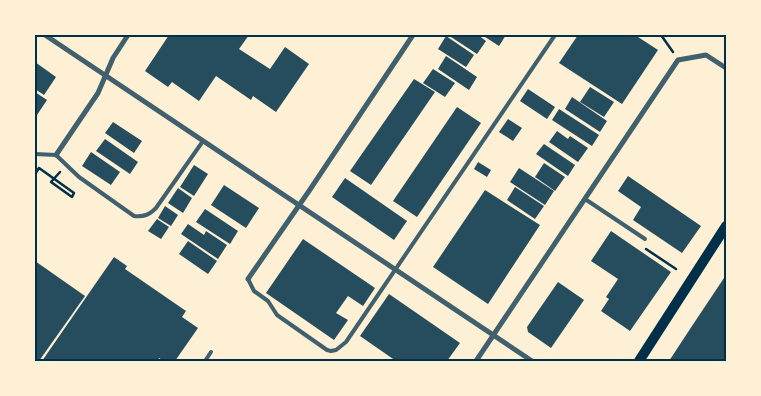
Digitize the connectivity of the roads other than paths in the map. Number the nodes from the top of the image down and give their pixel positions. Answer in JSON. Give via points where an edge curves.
{"nodes":[{"id":1,"x":45,"y":35,"type":"edge"},
{"id":2,"x":128,"y":35,"type":"edge"},
{"id":3,"x":413,"y":35,"type":"edge"},
{"id":4,"x":555,"y":35,"type":"edge"},
{"id":5,"x":726,"y":68,"type":"edge"},
{"id":6,"x":105,"y":76,"type":"junction"},
{"id":7,"x":203,"y":141,"type":"junction"},
{"id":8,"x":35,"y":154,"type":"edge"},
{"id":9,"x":56,"y":155,"type":"junction"},
{"id":10,"x":585,"y":199,"type":"junction"},
{"id":11,"x":299,"y":206,"type":"junction"},
{"id":12,"x":726,"y":226,"type":"edge"},
{"id":13,"x":645,"y":239,"type":"dead end"},
{"id":14,"x":395,"y":270,"type":"junction"},
{"id":15,"x":248,"y":279,"type":"joint"},
{"id":16,"x":494,"y":336,"type":"junction"},
{"id":17,"x":211,"y":352,"type":"dead end"},
{"id":18,"x":205,"y":361,"type":"edge"},
{"id":19,"x":476,"y":361,"type":"edge"},
{"id":20,"x":532,"y":361,"type":"edge"},
{"id":21,"x":639,"y":361,"type":"edge"}],
"edges":[{"from":1,"to":6,"type":"street"},
{"from":2,"to":6,"type":"street"},
{"from":3,"to":11,"type":"street"},
{"from":4,"to":14,"type":"lane"},
{"from":5,"to":10,"type":"street","via":[[706,55],[678,60]]},
{"from":6,"to":7,"type":"street"},
{"from":6,"to":9,"type":"street","via":[[98,93]]},
{"from":7,"to":9,"type":"lane","via":[[156,208],[142,217],[134,216]]},
{"from":7,"to":11,"type":"street"},
{"from":8,"to":9,"type":"lane"},
{"from":10,"to":13,"type":"lane"},
{"from":10,"to":16,"type":"street"},
{"from":11,"to":14,"type":"street"},
{"from":11,"to":15,"type":"street"},
{"from":12,"to":21,"type":"main road"},
{"from":14,"to":15,"type":"lane","via":[[346,342],[331,352],[277,315],[268,301],[254,291]]},
{"from":14,"to":16,"type":"street"},
{"from":16,"to":19,"type":"street"},
{"from":16,"to":20,"type":"street"},
{"from":17,"to":18,"type":"lane"}]}
